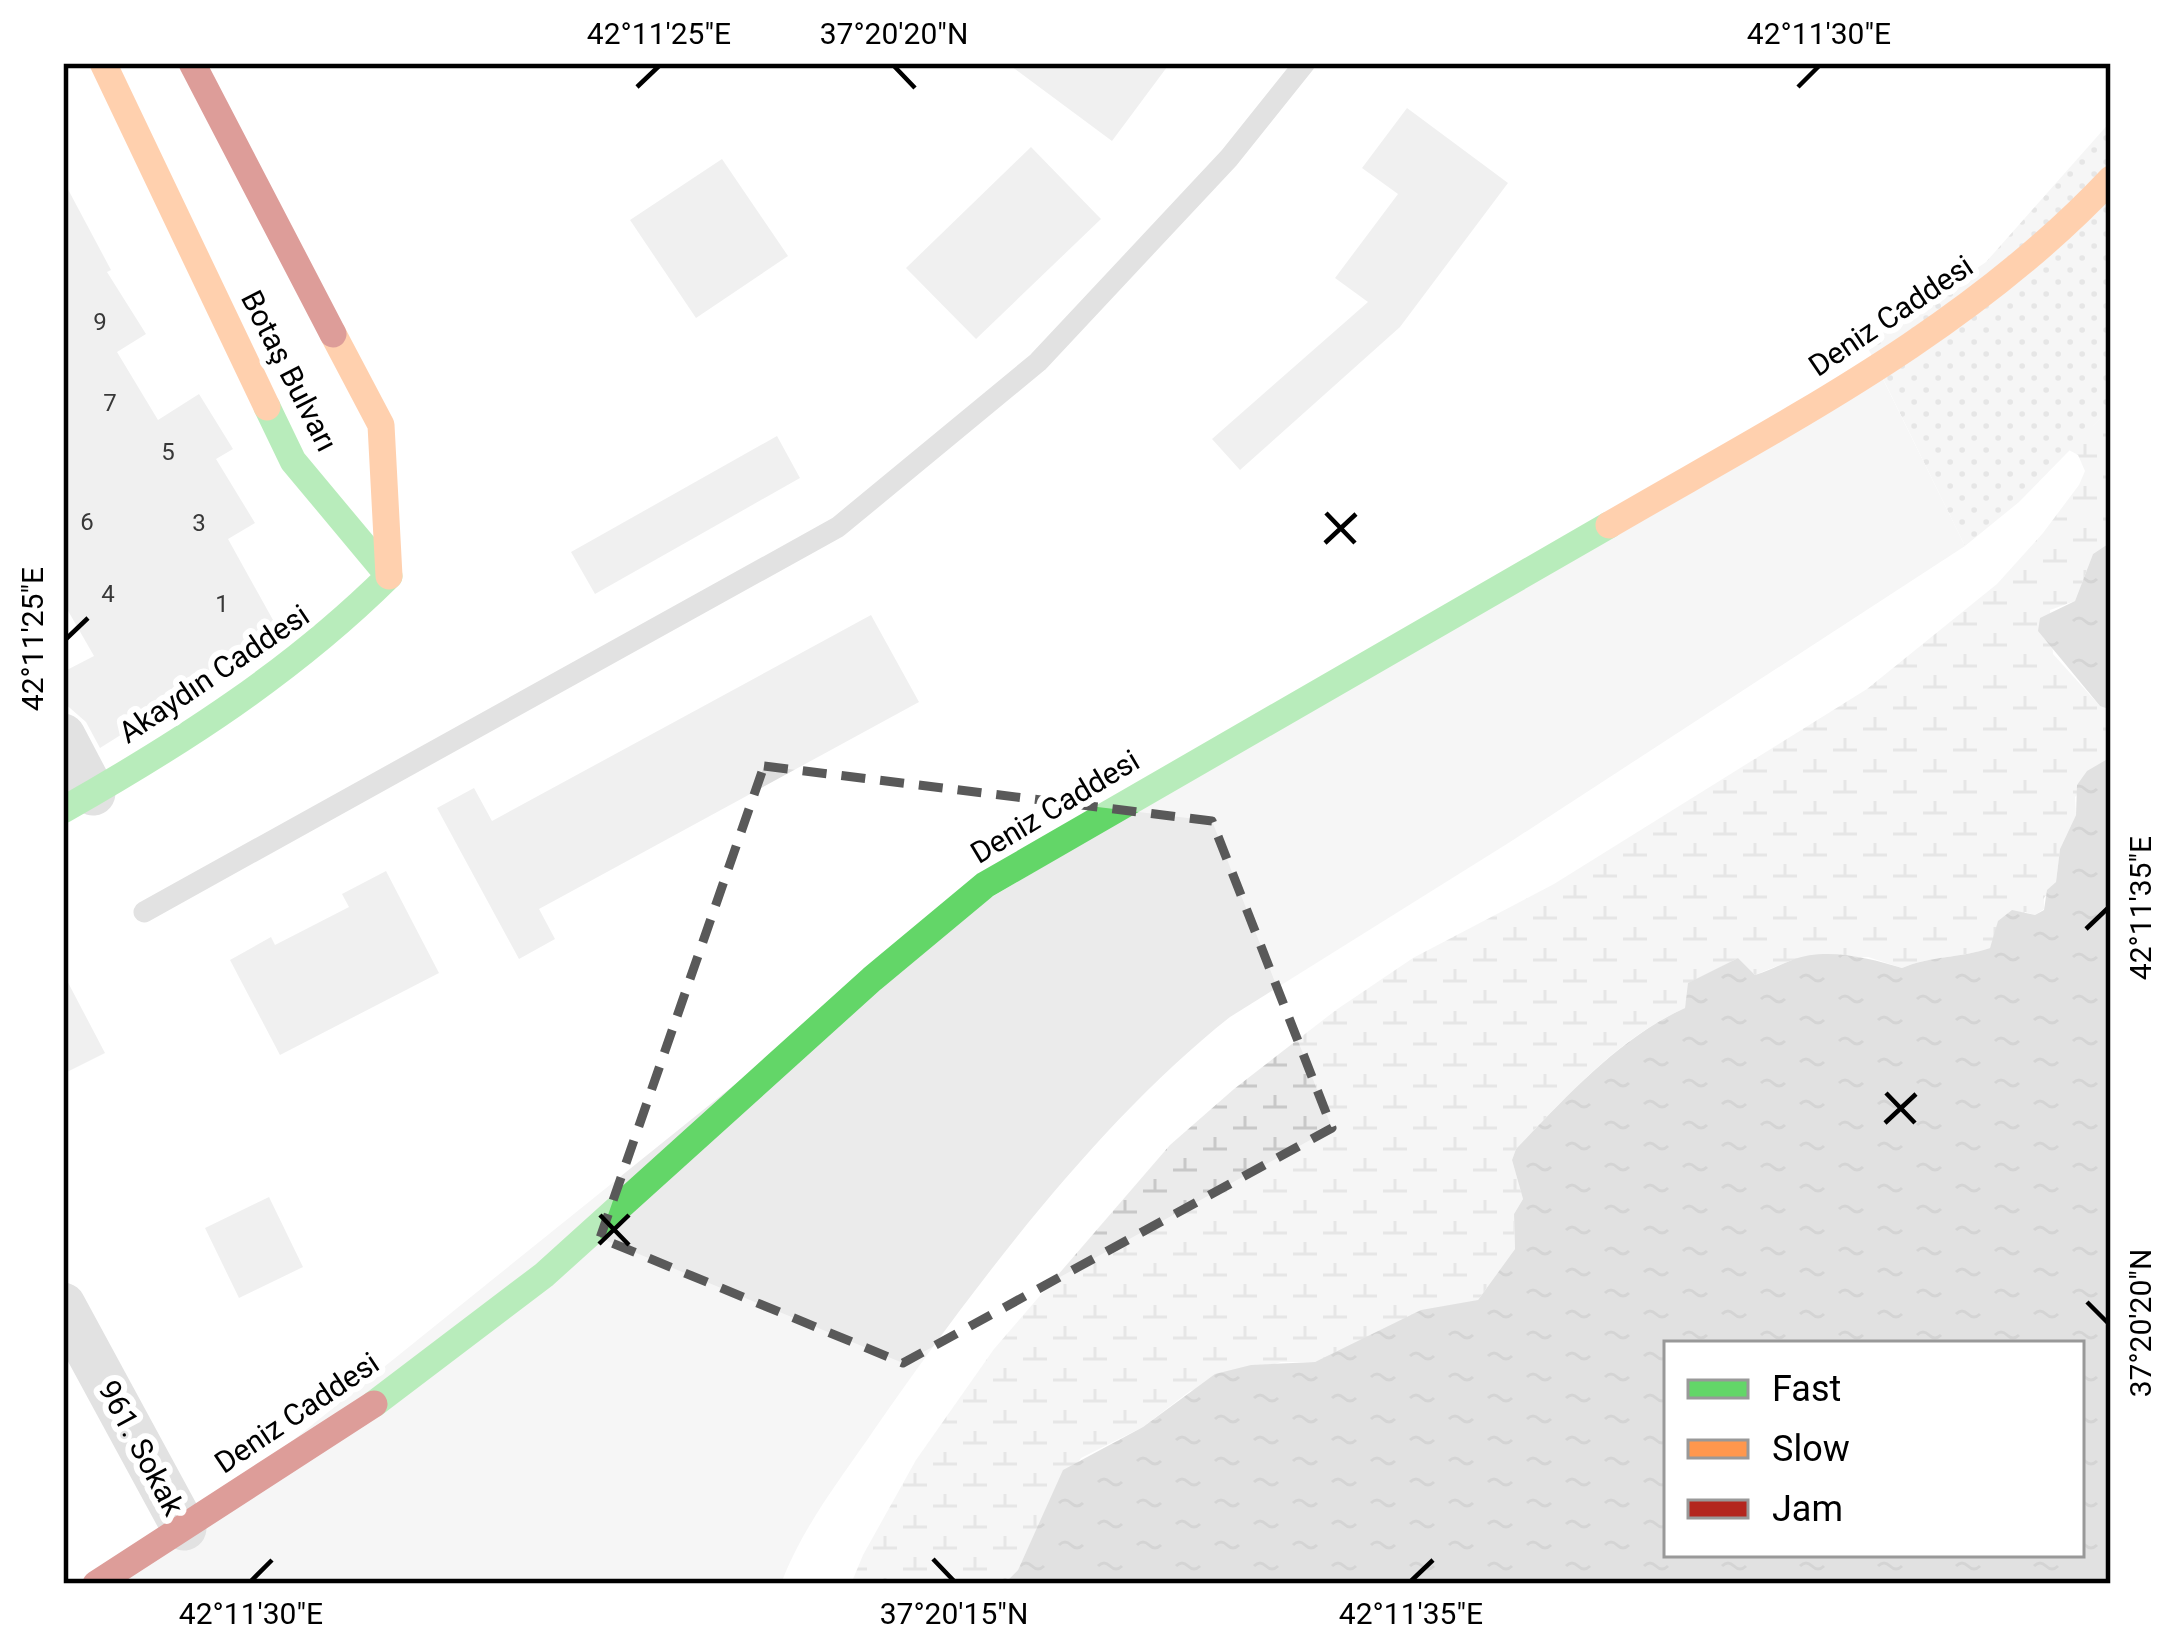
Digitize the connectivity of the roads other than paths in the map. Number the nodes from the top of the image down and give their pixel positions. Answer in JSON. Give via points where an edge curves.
{"nodes":[{"id":1,"x":103,"y":63,"type":"edge"},
{"id":2,"x":192,"y":63,"type":"edge"},
{"id":3,"x":1305,"y":63,"type":"edge"},
{"id":4,"x":2111,"y":179,"type":"edge"},
{"id":5,"x":389,"y":575,"type":"junction"},
{"id":6,"x":63,"y":736,"type":"edge"},
{"id":7,"x":78,"y":802,"type":"edge"},
{"id":8,"x":144,"y":912,"type":"dead end"},
{"id":9,"x":63,"y":1305,"type":"edge"},
{"id":10,"x":184,"y":1528,"type":"junction"},
{"id":11,"x":96,"y":1584,"type":"edge"}],
"edges":[{"from":1,"to":5,"type":"street","name":"Botaş Bulvarı","via":[[292,461]]},
{"from":2,"to":5,"type":"street","name":"Botaş Bulvarı","via":[[382,424]]},
{"from":3,"to":8,"type":"lane","via":[[1229,158],[1038,362],[838,527]]},
{"from":4,"to":10,"type":"street","name":"Deniz Caddesi","via":[[2020,267],[1878,369],[986,885],[898,953],[543,1276],[444,1355]]},
{"from":5,"to":7,"type":"street","name":"Akaydın Caddesi","via":[[343,625],[243,701]]},
{"from":6,"to":7,"type":"street"},
{"from":9,"to":10,"type":"street","name":"961. Sokak"},
{"from":10,"to":11,"type":"street","name":"Deniz Caddesi"}]}
